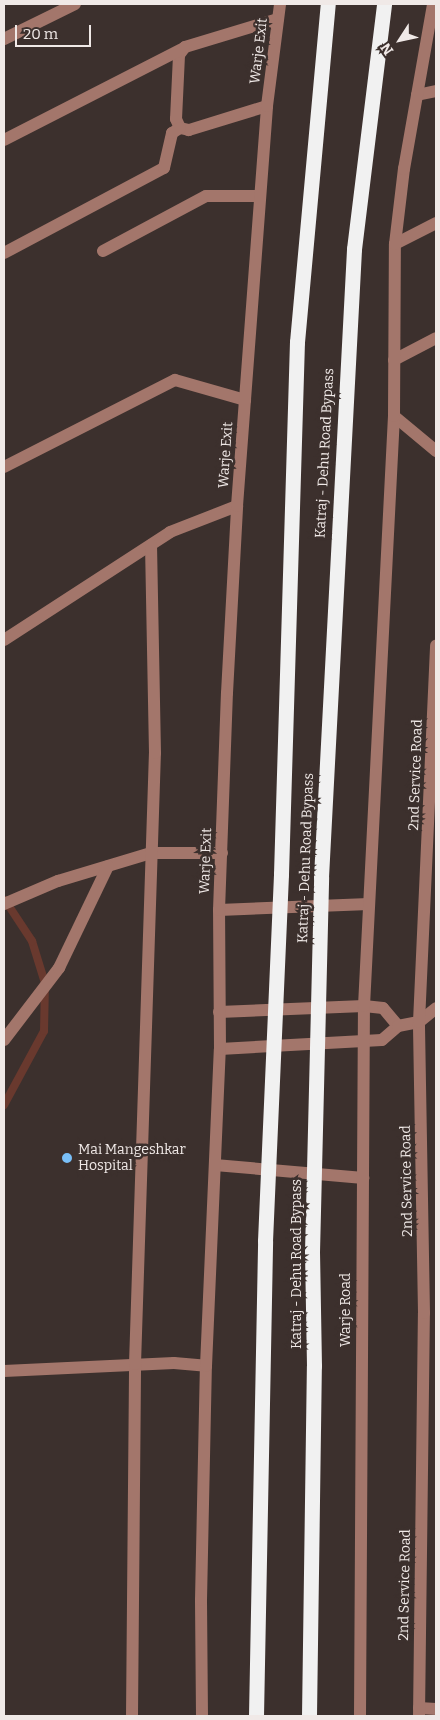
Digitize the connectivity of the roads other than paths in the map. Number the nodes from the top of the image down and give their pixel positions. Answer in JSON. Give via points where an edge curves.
{"nodes":[{"id":1,"x":76,"y":4,"type":"edge"},
{"id":2,"x":280,"y":4,"type":"edge"},
{"id":3,"x":328,"y":4,"type":"edge"},
{"id":4,"x":384,"y":4,"type":"edge"},
{"id":5,"x":432,"y":4,"type":"edge"},
{"id":6,"x":278,"y":19,"type":"junction"},
{"id":7,"x":4,"y":39,"type":"edge"},
{"id":8,"x":185,"y":47,"type":"junction"},
{"id":9,"x":436,"y":91,"type":"edge"},
{"id":10,"x":416,"y":95,"type":"junction"},
{"id":11,"x":267,"y":106,"type":"junction"},
{"id":12,"x":180,"y":128,"type":"junction"},
{"id":13,"x":4,"y":140,"type":"edge"},
{"id":14,"x":260,"y":196,"type":"junction"},
{"id":15,"x":436,"y":223,"type":"edge"},
{"id":16,"x":396,"y":244,"type":"junction"},
{"id":17,"x":103,"y":251,"type":"dead end"},
{"id":18,"x":4,"y":253,"type":"edge"},
{"id":19,"x":436,"y":338,"type":"edge"},
{"id":20,"x":394,"y":360,"type":"junction"},
{"id":21,"x":245,"y":400,"type":"junction"},
{"id":22,"x":394,"y":416,"type":"junction"},
{"id":23,"x":436,"y":451,"type":"edge"},
{"id":24,"x":4,"y":467,"type":"edge"},
{"id":25,"x":237,"y":506,"type":"junction"},
{"id":26,"x":151,"y":545,"type":"junction"},
{"id":27,"x":4,"y":640,"type":"edge"},
{"id":28,"x":436,"y":646,"type":"edge"},
{"id":29,"x":151,"y":853,"type":"junction"},
{"id":30,"x":222,"y":853,"type":"junction"},
{"id":31,"x":108,"y":866,"type":"junction"},
{"id":32,"x":431,"y":879,"type":"edge"},
{"id":33,"x":4,"y":904,"type":"edge"},
{"id":34,"x":370,"y":904,"type":"junction"},
{"id":35,"x":219,"y":910,"type":"junction"},
{"id":36,"x":364,"y":1006,"type":"junction"},
{"id":37,"x":436,"y":1008,"type":"edge"},
{"id":38,"x":219,"y":1012,"type":"junction"},
{"id":39,"x":419,"y":1022,"type":"junction"},
{"id":40,"x":398,"y":1026,"type":"junction"},
{"id":41,"x":4,"y":1040,"type":"edge"},
{"id":42,"x":365,"y":1041,"type":"junction"},
{"id":43,"x":220,"y":1049,"type":"junction"},
{"id":44,"x":215,"y":1165,"type":"junction"},
{"id":45,"x":363,"y":1178,"type":"junction"},
{"id":46,"x":430,"y":1314,"type":"edge"},
{"id":47,"x":136,"y":1364,"type":"junction"},
{"id":48,"x":206,"y":1366,"type":"junction"},
{"id":49,"x":4,"y":1371,"type":"edge"},
{"id":50,"x":436,"y":1709,"type":"edge"},
{"id":51,"x":419,"y":1712,"type":"edge"},
{"id":52,"x":132,"y":1716,"type":"edge"},
{"id":53,"x":202,"y":1716,"type":"edge"},
{"id":54,"x":256,"y":1716,"type":"edge"},
{"id":55,"x":309,"y":1716,"type":"edge"},
{"id":56,"x":360,"y":1716,"type":"edge"}],
"edges":[{"from":1,"to":7,"type":"street"},
{"from":2,"to":6,"type":"street","name":"Warje Exit"},
{"from":3,"to":54,"type":"highway","name":"Katraj - Dehu Road Bypass","bridge":true,"via":[[297,342],[282,874],[265,1240]]},
{"from":4,"to":55,"type":"highway","name":"Katraj - Dehu Road Bypass","bridge":true,"via":[[354,249],[320,877],[312,1252],[314,1366]]},
{"from":5,"to":10,"type":"street"},
{"from":6,"to":8,"type":"street"},
{"from":6,"to":11,"type":"street","name":"Warje Exit"},
{"from":8,"to":12,"type":"street","via":[[179,56],[176,119]]},
{"from":8,"to":13,"type":"street"},
{"from":9,"to":10,"type":"street"},
{"from":10,"to":16,"type":"street"},
{"from":11,"to":12,"type":"street","via":[[189,130]]},
{"from":11,"to":14,"type":"street","name":"Warje Exit"},
{"from":12,"to":18,"type":"street","via":[[172,133],[164,168]]},
{"from":14,"to":17,"type":"street","via":[[206,196]]},
{"from":14,"to":21,"type":"street","name":"Warje Exit"},
{"from":15,"to":16,"type":"street"},
{"from":16,"to":20,"type":"street"},
{"from":19,"to":20,"type":"street"},
{"from":20,"to":22,"type":"street"},
{"from":21,"to":24,"type":"street","via":[[175,380]]},
{"from":21,"to":25,"type":"street","name":"Warje Exit"},
{"from":22,"to":23,"type":"street"},
{"from":22,"to":34,"type":"street"},
{"from":25,"to":26,"type":"street","via":[[170,532]]},
{"from":25,"to":30,"type":"street","name":"Warje Exit"},
{"from":26,"to":27,"type":"street"},
{"from":26,"to":29,"type":"street","via":[[155,753]]},
{"from":28,"to":32,"type":"street","name":"2nd Service Road"},
{"from":29,"to":30,"type":"street"},
{"from":29,"to":31,"type":"street"},
{"from":29,"to":47,"type":"street"},
{"from":30,"to":35,"type":"street","name":"Warje Exit"},
{"from":31,"to":33,"type":"street"},
{"from":31,"to":41,"type":"street","via":[[59,968]]},
{"from":32,"to":39,"type":"street","name":"2nd Service Road"},
{"from":34,"to":35,"type":"street"},
{"from":34,"to":36,"type":"street","name":"Warje Road"},
{"from":35,"to":38,"type":"street"},
{"from":36,"to":38,"type":"street"},
{"from":36,"to":40,"type":"street","via":[[383,1008]]},
{"from":36,"to":42,"type":"street","name":"Warje Road"},
{"from":37,"to":39,"type":"street"},
{"from":38,"to":43,"type":"street"},
{"from":39,"to":40,"type":"street"},
{"from":39,"to":46,"type":"street","name":"2nd Service Road"},
{"from":40,"to":42,"type":"street","via":[[382,1040]]},
{"from":42,"to":43,"type":"street"},
{"from":42,"to":45,"type":"street","name":"Warje Road"},
{"from":43,"to":44,"type":"street"},
{"from":44,"to":45,"type":"street"},
{"from":44,"to":48,"type":"street"},
{"from":45,"to":56,"type":"street","name":"Warje Road"},
{"from":46,"to":51,"type":"street","name":"2nd Service Road"},
{"from":47,"to":48,"type":"street"},
{"from":47,"to":49,"type":"street"},
{"from":47,"to":52,"type":"street"},
{"from":48,"to":53,"type":"street"},
{"from":50,"to":51,"type":"street"}]}
